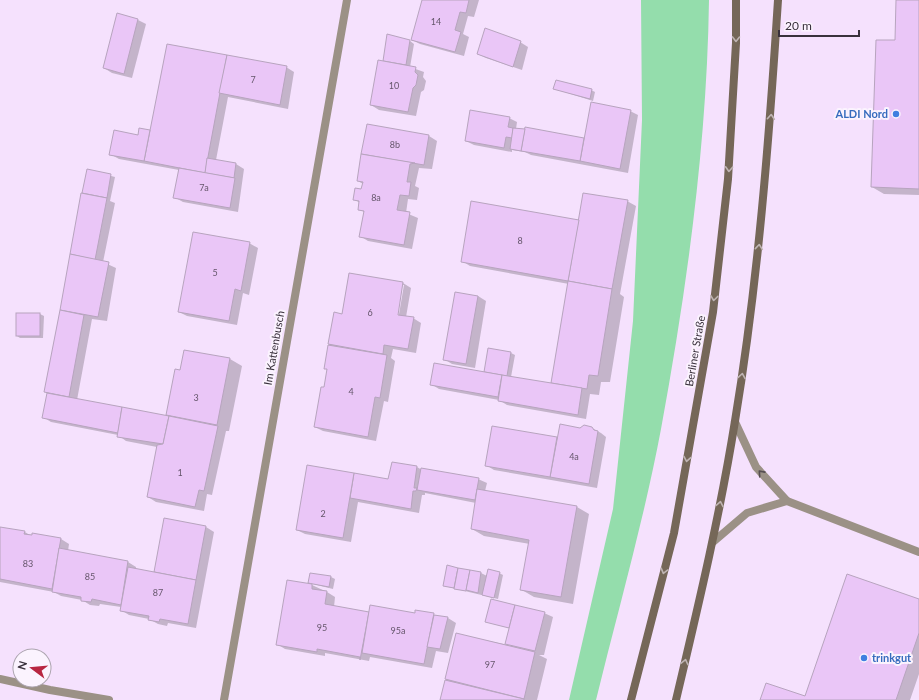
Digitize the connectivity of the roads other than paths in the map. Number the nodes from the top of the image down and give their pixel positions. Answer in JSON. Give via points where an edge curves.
{"nodes":[{"id":1,"x":347,"y":0,"type":"edge"},
{"id":2,"x":736,"y":0,"type":"edge"},
{"id":3,"x":778,"y":0,"type":"edge"},
{"id":4,"x":735,"y":422,"type":"junction"},
{"id":5,"x":787,"y":501,"type":"junction"},
{"id":6,"x":713,"y":542,"type":"junction"},
{"id":7,"x":919,"y":552,"type":"edge"},
{"id":8,"x":0,"y":679,"type":"edge"},
{"id":9,"x":109,"y":700,"type":"edge"},
{"id":10,"x":224,"y":700,"type":"edge"},
{"id":11,"x":631,"y":700,"type":"edge"},
{"id":12,"x":676,"y":700,"type":"edge"}],
"edges":[{"from":1,"to":10,"type":"street","name":"Im Kattenbusch"},
{"from":2,"to":11,"type":"main road","name":"Berliner Straße","one_way":true,"via":[[728,180],[713,312],[674,533]]},
{"from":4,"to":3,"type":"main road","one_way":true,"via":[[758,256],[769,147]]},
{"from":5,"to":4,"type":"street","one_way":true,"via":[[756,467]]},
{"from":6,"to":4,"type":"main road","one_way":true},
{"from":5,"to":6,"type":"street","via":[[747,513]]},
{"from":5,"to":7,"type":"street"},
{"from":12,"to":6,"type":"main road","one_way":true},
{"from":8,"to":9,"type":"street"}]}
